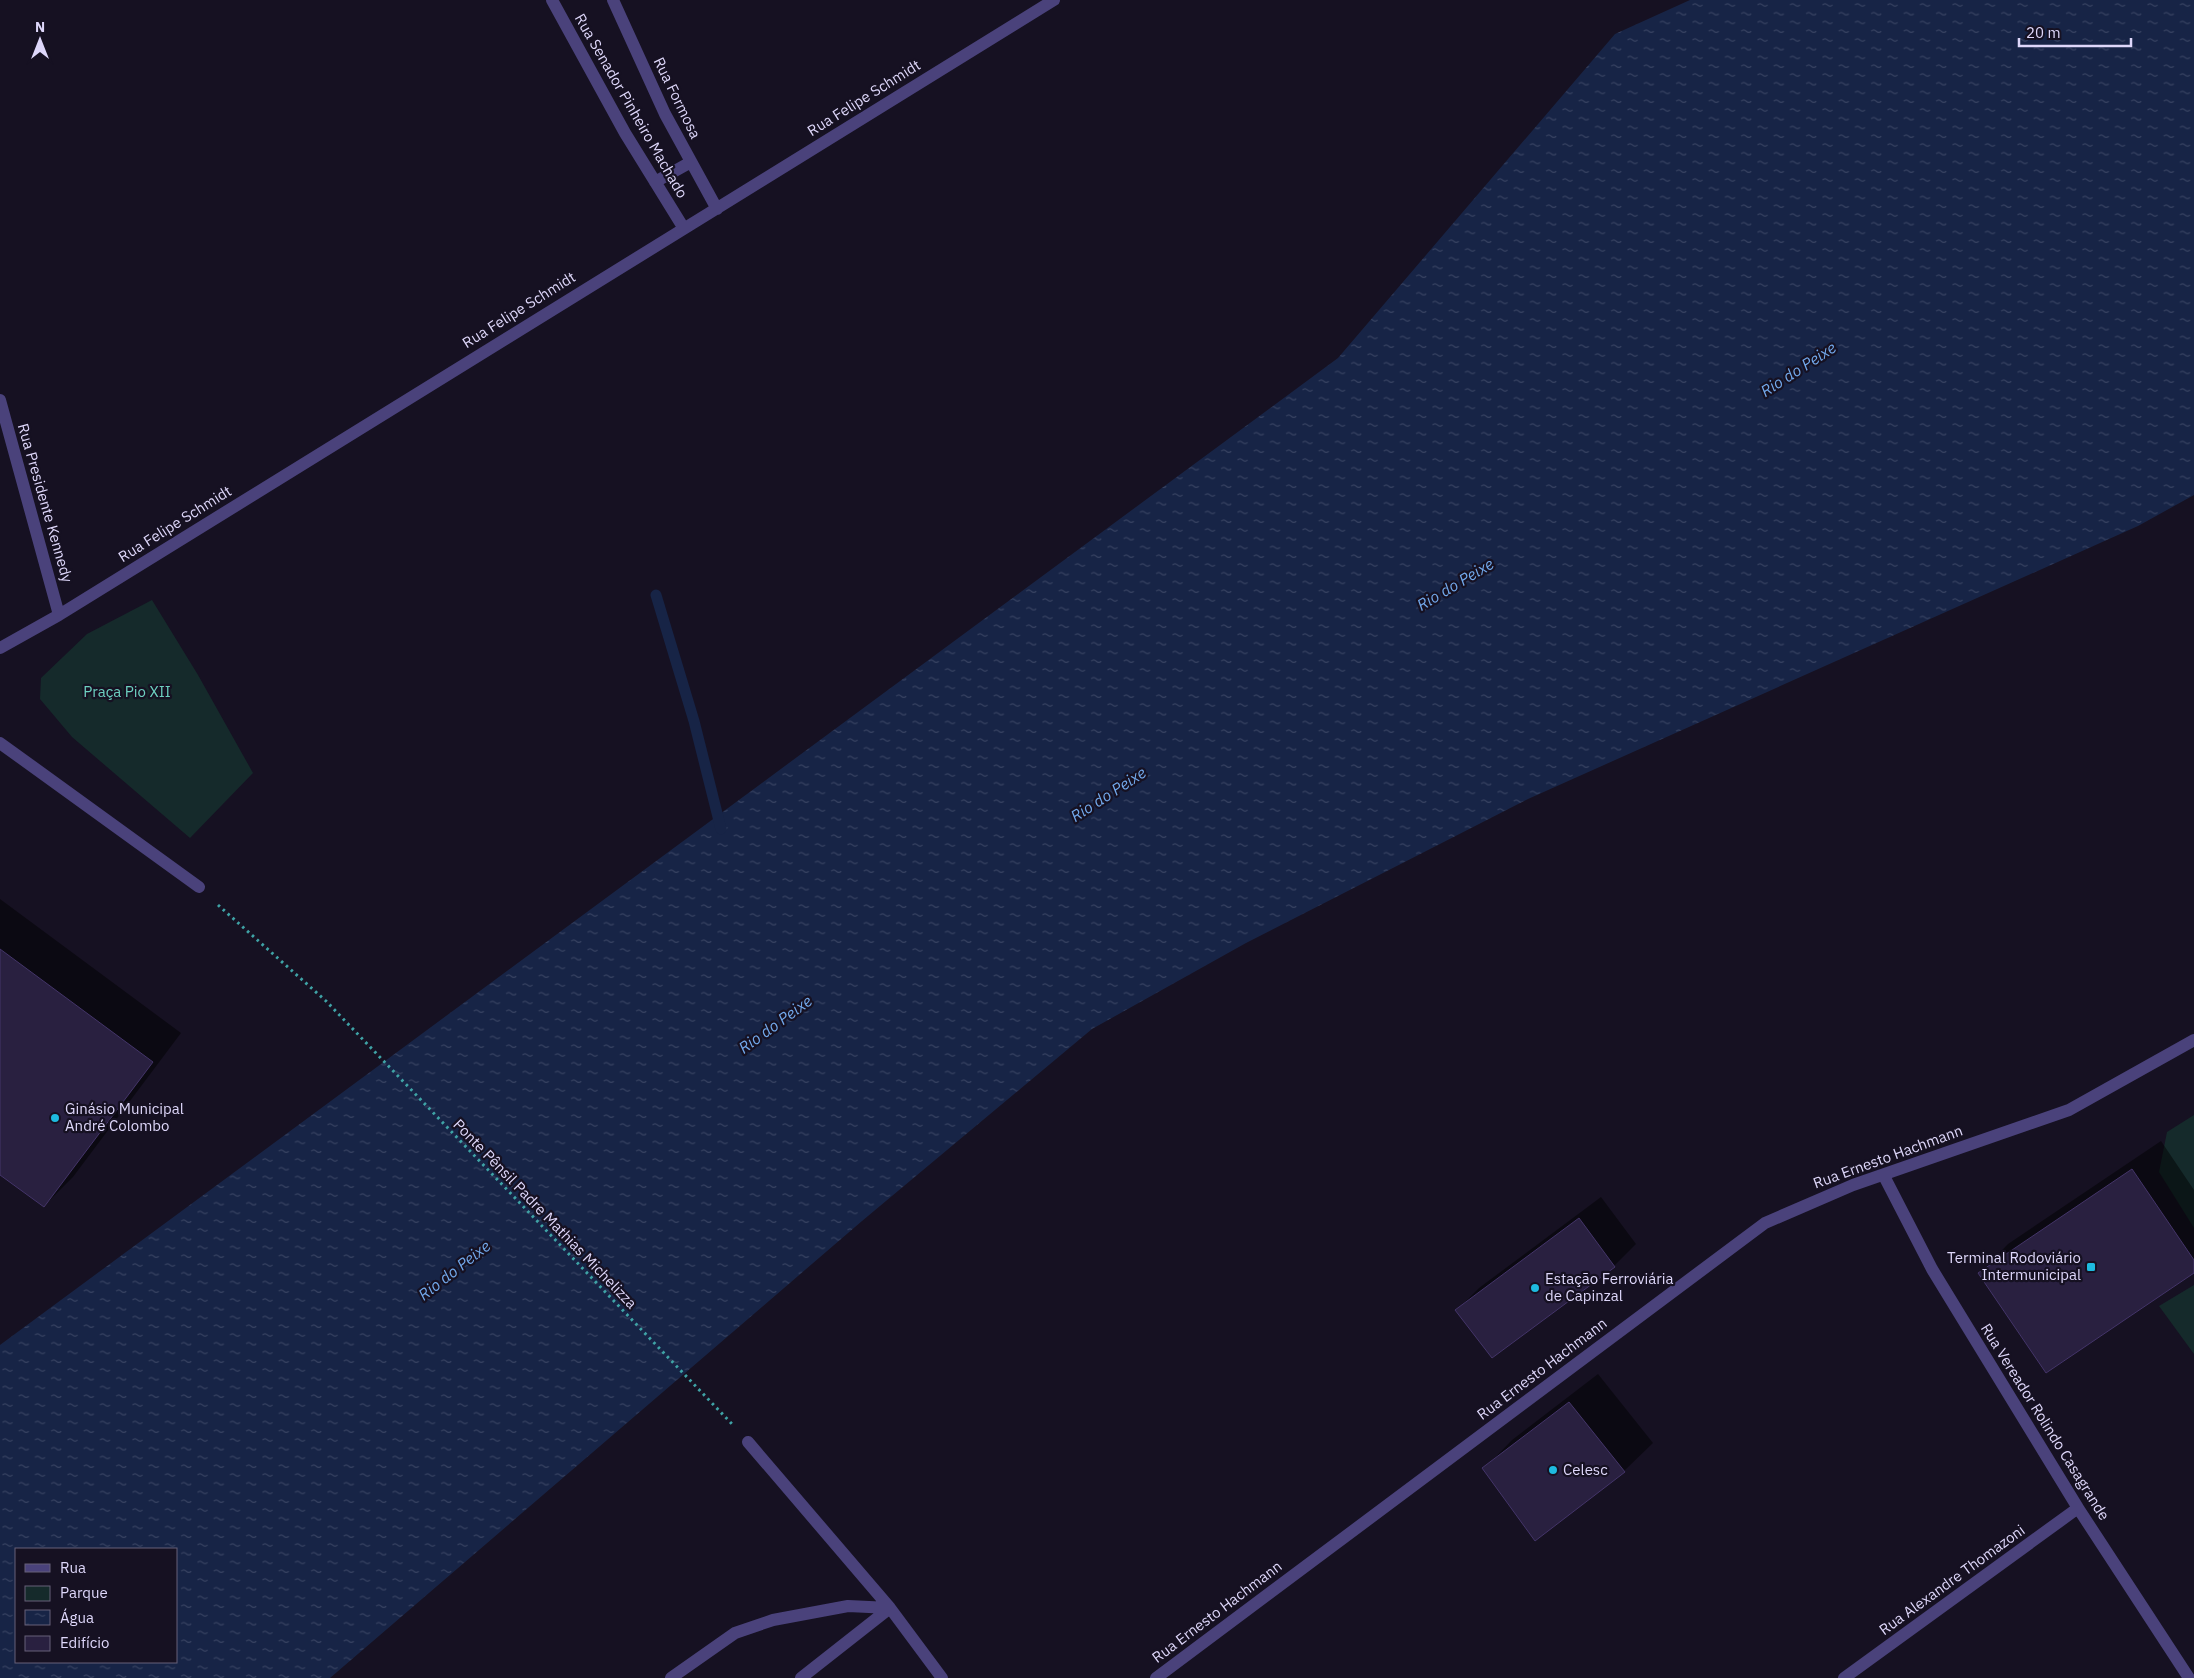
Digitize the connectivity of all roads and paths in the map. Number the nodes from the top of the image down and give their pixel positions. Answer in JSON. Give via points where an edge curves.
{"nodes":[{"id":1,"x":552,"y":0,"type":"edge"},
{"id":2,"x":613,"y":0,"type":"edge"},
{"id":3,"x":1054,"y":0,"type":"edge"},
{"id":4,"x":691,"y":162,"type":"junction"},
{"id":5,"x":655,"y":182,"type":"junction"},
{"id":6,"x":717,"y":208,"type":"junction"},
{"id":7,"x":683,"y":227,"type":"junction"},
{"id":8,"x":0,"y":400,"type":"edge"},
{"id":9,"x":4,"y":440,"type":"edge"},
{"id":10,"x":59,"y":614,"type":"junction"},
{"id":11,"x":0,"y":646,"type":"edge"},
{"id":12,"x":0,"y":744,"type":"edge"},
{"id":13,"x":199,"y":888,"type":"joint"},
{"id":14,"x":2194,"y":1040,"type":"edge"},
{"id":15,"x":1884,"y":1176,"type":"junction"},
{"id":16,"x":748,"y":1442,"type":"joint"},
{"id":17,"x":2078,"y":1508,"type":"junction"},
{"id":18,"x":890,"y":1608,"type":"junction"},
{"id":19,"x":671,"y":1678,"type":"edge"},
{"id":20,"x":801,"y":1678,"type":"edge"},
{"id":21,"x":942,"y":1678,"type":"edge"},
{"id":22,"x":1156,"y":1678,"type":"edge"},
{"id":23,"x":1844,"y":1678,"type":"edge"},
{"id":24,"x":2189,"y":1678,"type":"edge"}],
"edges":[{"from":1,"to":5,"type":"street","name":"Rua Senador Pinheiro Machado"},
{"from":2,"to":4,"type":"street","name":"Rua Formosa","via":[[665,114]]},
{"from":3,"to":6,"type":"street","name":"Rua Felipe Schmidt"},
{"from":4,"to":5,"type":"street"},
{"from":4,"to":6,"type":"street","name":"Rua Formosa"},
{"from":5,"to":7,"type":"street","name":"Rua Senador Pinheiro Machado"},
{"from":6,"to":7,"type":"street","name":"Rua Felipe Schmidt"},
{"from":7,"to":10,"type":"street","name":"Rua Felipe Schmidt"},
{"from":8,"to":9,"type":"street","name":"Rua Presidente Kennedy"},
{"from":9,"to":10,"type":"street","name":"Rua Presidente Kennedy"},
{"from":10,"to":11,"type":"street","name":"Rua Felipe Schmidt"},
{"from":12,"to":13,"type":"street"},
{"from":13,"to":16,"type":"path","name":"Ponte Pênsil Padre Mathias Michelizza","via":[[326,1001]]},
{"from":14,"to":15,"type":"street","name":"Rua Ernesto Hachmann","via":[[2069,1110]]},
{"from":15,"to":17,"type":"street","name":"Rua Vereador Rolindo Casagrande","via":[[1932,1269]]},
{"from":15,"to":22,"type":"street","name":"Rua Ernesto Hachmann","via":[[1853,1185],[1765,1223]]},
{"from":16,"to":18,"type":"street"},
{"from":17,"to":23,"type":"street","name":"Rua Alexandre Thomazoni"},
{"from":17,"to":24,"type":"street","name":"Rua Vereador Rolindo Casagrande"},
{"from":18,"to":19,"type":"street","via":[[848,1606],[773,1620],[735,1633]]},
{"from":18,"to":20,"type":"street"},
{"from":18,"to":21,"type":"street"}]}
